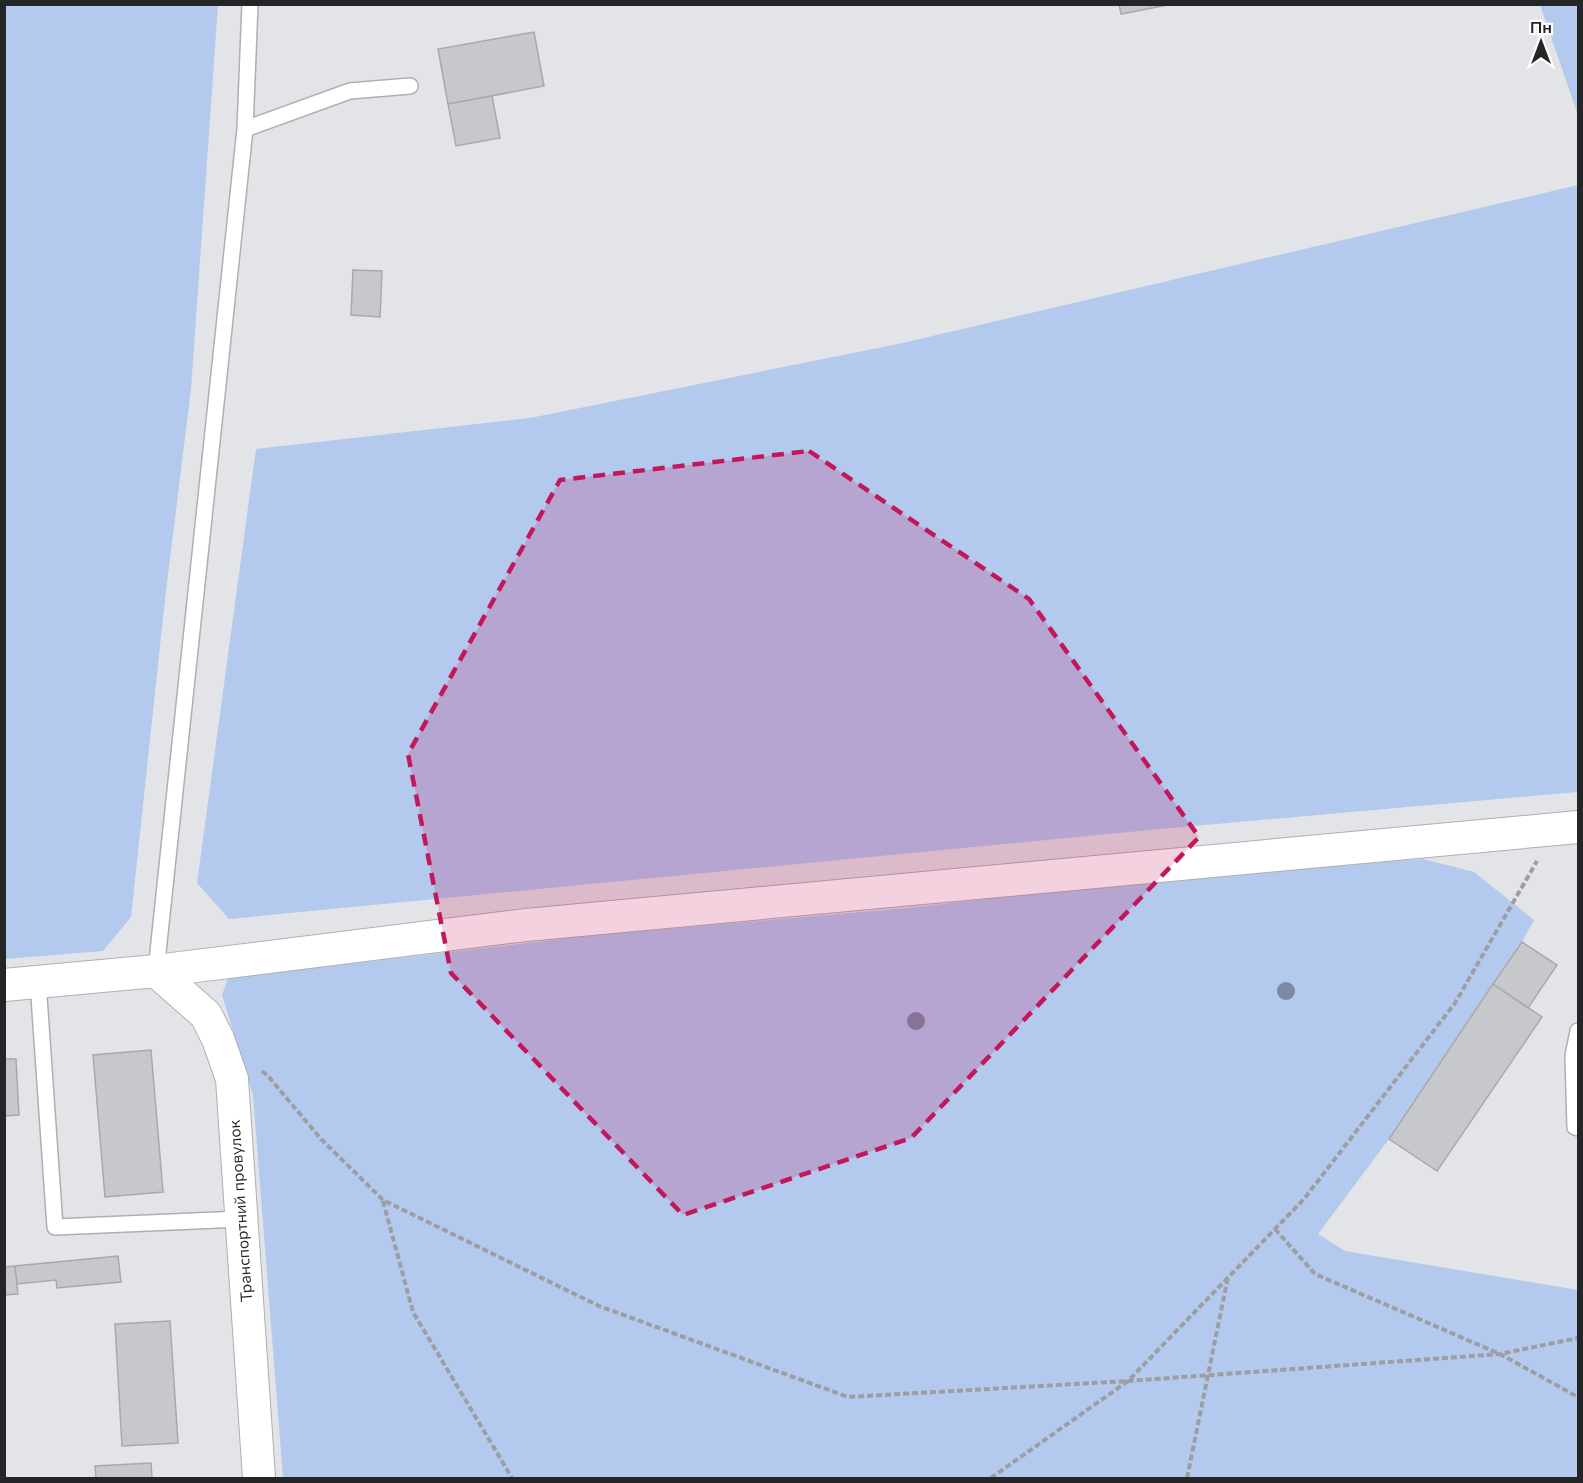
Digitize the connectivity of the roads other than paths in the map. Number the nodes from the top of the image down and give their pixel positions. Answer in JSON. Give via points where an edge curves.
{"nodes":[{"id":1,"x":249,"y":4,"type":"edge"},
{"id":2,"x":410,"y":86,"type":"dead end"},
{"id":3,"x":245,"y":129,"type":"junction"},
{"id":4,"x":1567,"y":828,"type":"edge"},
{"id":5,"x":156,"y":971,"type":"junction"},
{"id":6,"x":38,"y":982,"type":"junction"},
{"id":7,"x":4,"y":985,"type":"edge"},
{"id":8,"x":1578,"y":1031,"type":"edge"},
{"id":9,"x":1578,"y":1128,"type":"edge"},
{"id":10,"x":242,"y":1219,"type":"junction"},
{"id":11,"x":259,"y":1479,"type":"edge"}],
"edges":[{"from":1,"to":3,"type":"lane"},
{"from":2,"to":3,"type":"lane","via":[[350,91]]},
{"from":3,"to":5,"type":"lane"},
{"from":4,"to":5,"type":"street","via":[[526,925]]},
{"from":5,"to":6,"type":"street"},
{"from":5,"to":10,"type":"street","name":"Транспортний провулок","via":[[206,1016],[232,1079]]},
{"from":6,"to":7,"type":"street"},
{"from":6,"to":10,"type":"lane","via":[[54,1227]]},
{"from":8,"to":9,"type":"lane","via":[[1573,1056]]},
{"from":10,"to":11,"type":"street","name":"Транспортний провулок"}]}
